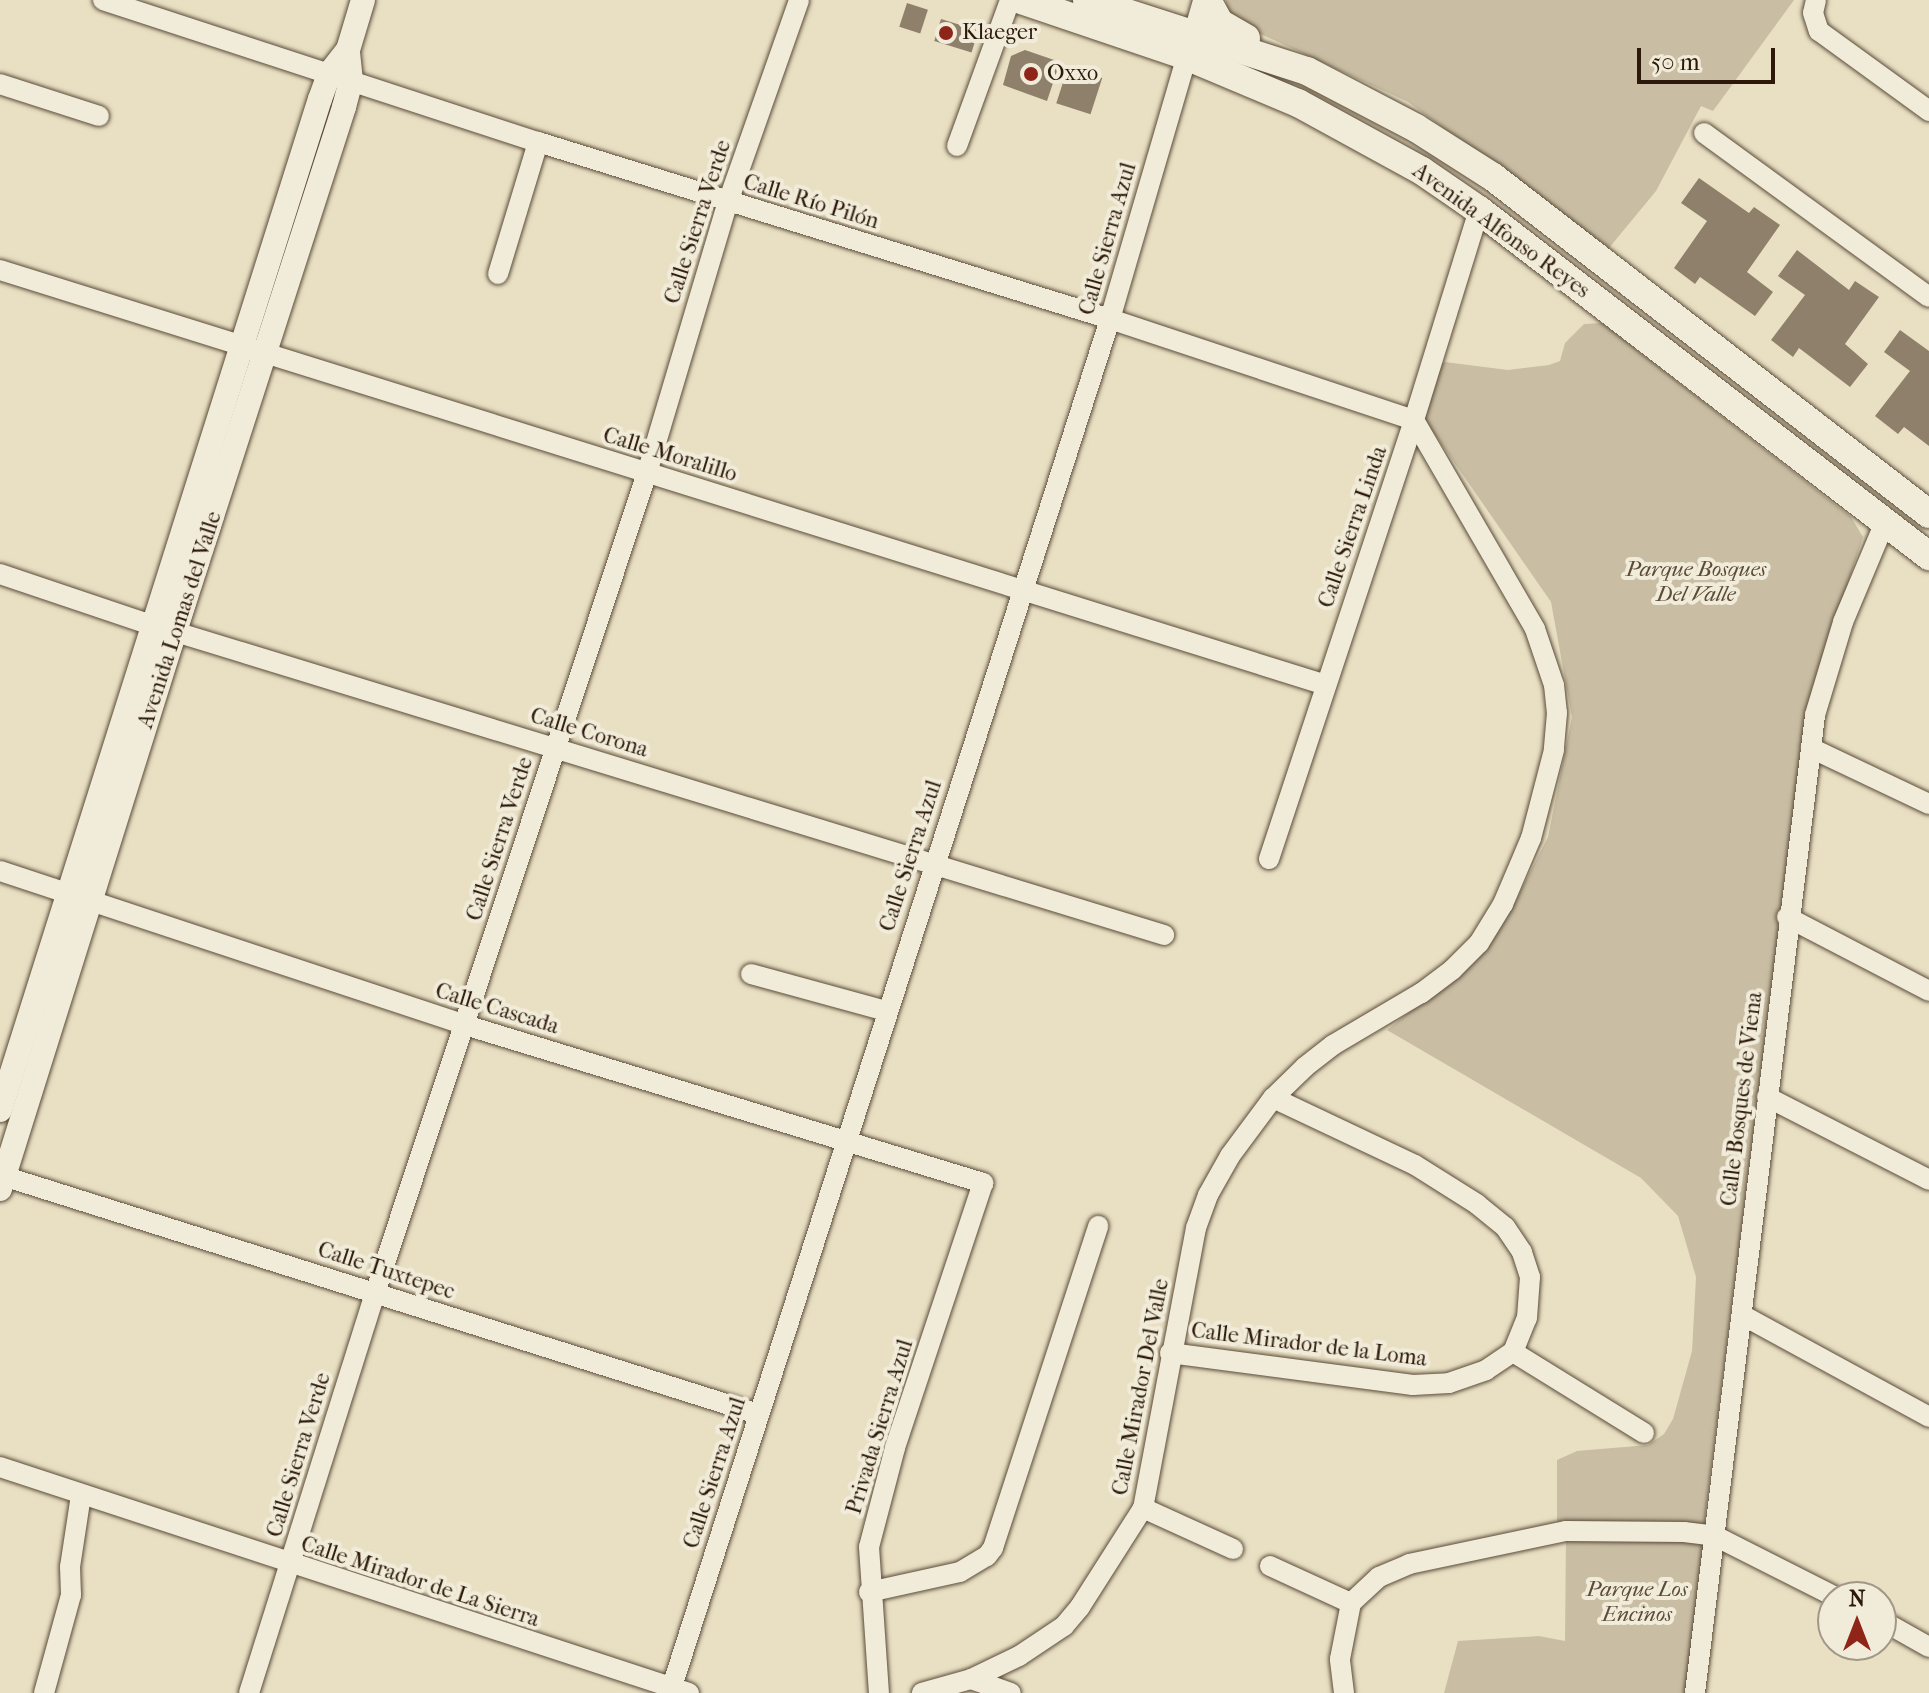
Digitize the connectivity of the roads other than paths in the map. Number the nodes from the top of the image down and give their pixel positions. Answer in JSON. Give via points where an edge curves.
{"nodes":[{"id":1,"x":103,"y":0,"type":"edge"},
{"id":2,"x":363,"y":0,"type":"edge"},
{"id":3,"x":799,"y":0,"type":"edge"},
{"id":4,"x":1010,"y":0,"type":"edge"},
{"id":5,"x":1021,"y":0,"type":"edge"},
{"id":6,"x":1087,"y":0,"type":"edge"},
{"id":7,"x":1205,"y":0,"type":"edge"},
{"id":8,"x":1816,"y":0,"type":"edge"},
{"id":9,"x":1190,"y":44,"type":"junction"},
{"id":10,"x":1307,"y":71,"type":"junction"},
{"id":11,"x":340,"y":78,"type":"junction"},
{"id":12,"x":0,"y":84,"type":"edge"},
{"id":13,"x":1929,"y":111,"type":"edge"},
{"id":14,"x":99,"y":116,"type":"dead end"},
{"id":15,"x":1704,"y":133,"type":"dead end"},
{"id":16,"x":538,"y":142,"type":"junction"},
{"id":17,"x":957,"y":146,"type":"dead end"},
{"id":18,"x":728,"y":202,"type":"junction"},
{"id":19,"x":1479,"y":210,"type":"junction"},
{"id":20,"x":0,"y":270,"type":"edge"},
{"id":21,"x":498,"y":274,"type":"dead end"},
{"id":22,"x":1929,"y":297,"type":"edge"},
{"id":23,"x":1110,"y":319,"type":"junction"},
{"id":24,"x":239,"y":346,"type":"junction"},
{"id":25,"x":264,"y":353,"type":"junction"},
{"id":26,"x":1414,"y":420,"type":"junction"},
{"id":27,"x":647,"y":473,"type":"junction"},
{"id":28,"x":1929,"y":514,"type":"edge"},
{"id":29,"x":1885,"y":522,"type":"junction"},
{"id":30,"x":1929,"y":556,"type":"edge"},
{"id":31,"x":0,"y":574,"type":"edge"},
{"id":32,"x":1022,"y":590,"type":"junction"},
{"id":33,"x":164,"y":628,"type":"junction"},
{"id":34,"x":1326,"y":685,"type":"junction"},
{"id":35,"x":555,"y":748,"type":"junction"},
{"id":36,"x":1811,"y":748,"type":"junction"},
{"id":37,"x":1929,"y":804,"type":"edge"},
{"id":38,"x":1269,"y":859,"type":"dead end"},
{"id":39,"x":934,"y":862,"type":"junction"},
{"id":40,"x":0,"y":871,"type":"edge"},
{"id":41,"x":68,"y":892,"type":"junction"},
{"id":42,"x":92,"y":900,"type":"junction"},
{"id":43,"x":1787,"y":917,"type":"junction"},
{"id":44,"x":1164,"y":935,"type":"dead end"},
{"id":45,"x":751,"y":974,"type":"dead end"},
{"id":46,"x":1929,"y":991,"type":"edge"},
{"id":47,"x":886,"y":1011,"type":"junction"},
{"id":48,"x":465,"y":1025,"type":"junction"},
{"id":49,"x":1767,"y":1097,"type":"junction"},
{"id":50,"x":1273,"y":1098,"type":"junction"},
{"id":51,"x":0,"y":1110,"type":"edge"},
{"id":52,"x":844,"y":1143,"type":"junction"},
{"id":53,"x":1,"y":1180,"type":"edge"},
{"id":54,"x":1929,"y":1180,"type":"edge"},
{"id":55,"x":983,"y":1183,"type":"joint"},
{"id":56,"x":1098,"y":1226,"type":"dead end"},
{"id":57,"x":375,"y":1293,"type":"junction"},
{"id":58,"x":1744,"y":1316,"type":"junction"},
{"id":59,"x":1513,"y":1352,"type":"junction"},
{"id":60,"x":1170,"y":1353,"type":"junction"},
{"id":61,"x":758,"y":1414,"type":"junction"},
{"id":62,"x":1929,"y":1417,"type":"edge"},
{"id":63,"x":1644,"y":1433,"type":"dead end"},
{"id":64,"x":0,"y":1467,"type":"edge"},
{"id":65,"x":81,"y":1495,"type":"junction"},
{"id":66,"x":1143,"y":1508,"type":"junction"},
{"id":67,"x":1715,"y":1536,"type":"junction"},
{"id":68,"x":1233,"y":1549,"type":"dead end"},
{"id":69,"x":290,"y":1565,"type":"junction"},
{"id":70,"x":1270,"y":1566,"type":"dead end"},
{"id":71,"x":1817,"y":1587,"type":"edge"},
{"id":72,"x":869,"y":1592,"type":"junction"},
{"id":73,"x":1351,"y":1603,"type":"junction"},
{"id":74,"x":1897,"y":1629,"type":"edge"},
{"id":75,"x":1929,"y":1647,"type":"edge"},
{"id":76,"x":971,"y":1679,"type":"junction"},
{"id":77,"x":677,"y":1692,"type":"edge"},
{"id":78,"x":44,"y":1693,"type":"edge"},
{"id":79,"x":249,"y":1693,"type":"edge"},
{"id":80,"x":879,"y":1693,"type":"edge"},
{"id":81,"x":922,"y":1693,"type":"edge"},
{"id":82,"x":1011,"y":1693,"type":"edge"},
{"id":83,"x":1344,"y":1693,"type":"edge"},
{"id":84,"x":1695,"y":1693,"type":"edge"}],
"edges":[{"from":1,"to":11,"type":"street","name":"Calle Río Pilón"},
{"from":2,"to":11,"type":"street","name":"Avenida Lomas del Valle"},
{"from":3,"to":18,"type":"street","name":"Calle Sierra Verde"},
{"from":4,"to":17,"type":"street"},
{"from":5,"to":9,"type":"main road","name":"Avenida Alfonso Reyes"},
{"from":6,"to":9,"type":"main road","name":"Avenida Alfonso Reyes"},
{"from":7,"to":9,"type":"street","name":"Calle Sierra Azul"},
{"from":7,"to":10,"type":"main road","via":[[1220,23]]},
{"from":8,"to":13,"type":"street","via":[[1813,13],[1819,31]]},
{"from":9,"to":10,"type":"main road","name":"Avenida Alfonso Reyes"},
{"from":9,"to":19,"type":"main road","name":"Avenida Alfonso Reyes","via":[[1354,131]]},
{"from":9,"to":23,"type":"street","name":"Calle Sierra Azul"},
{"from":10,"to":28,"type":"main road","name":"Avenida Alfonso Reyes","via":[[1416,128],[1493,177]]},
{"from":11,"to":16,"type":"street","name":"Calle Río Pilón"},
{"from":11,"to":24,"type":"street","name":"Avenida Lomas del Valle"},
{"from":11,"to":25,"type":"street","name":"Avenida Lomas del Valle"},
{"from":12,"to":14,"type":"street"},
{"from":15,"to":22,"type":"street"},
{"from":16,"to":18,"type":"street","name":"Calle Río Pilón"},
{"from":16,"to":21,"type":"street"},
{"from":18,"to":23,"type":"street","name":"Calle Río Pilón"},
{"from":18,"to":27,"type":"street","name":"Calle Sierra Verde"},
{"from":19,"to":26,"type":"street","name":"Calle Sierra Linda"},
{"from":19,"to":29,"type":"main road","name":"Avenida Alfonso Reyes"},
{"from":20,"to":24,"type":"street","name":"Calle Moralillo"},
{"from":23,"to":26,"type":"street","name":"Calle Río Pilón"},
{"from":23,"to":32,"type":"street","name":"Calle Sierra Azul"},
{"from":24,"to":25,"type":"street","name":"Calle Moralillo"},
{"from":24,"to":33,"type":"street","name":"Avenida Lomas del Valle"},
{"from":25,"to":27,"type":"street","name":"Calle Moralillo"},
{"from":25,"to":33,"type":"street","name":"Avenida Lomas del Valle"},
{"from":26,"to":34,"type":"street","name":"Calle Sierra Linda"},
{"from":26,"to":50,"type":"street","via":[[1535,629],[1554,685],[1554,750],[1520,867],[1479,943],[1421,993],[1333,1045]]},
{"from":27,"to":32,"type":"street","name":"Calle Moralillo"},
{"from":27,"to":35,"type":"street","name":"Calle Sierra Verde"},
{"from":29,"to":30,"type":"main road","name":"Avenida Alfonso Reyes"},
{"from":29,"to":36,"type":"street","name":"Calle Bosques de Viena","via":[[1843,622],[1819,697]]},
{"from":31,"to":33,"type":"street","name":"Calle Corona"},
{"from":32,"to":34,"type":"street","name":"Calle Moralillo"},
{"from":32,"to":39,"type":"street","name":"Calle Sierra Azul"},
{"from":33,"to":35,"type":"street","name":"Calle Corona"},
{"from":33,"to":41,"type":"street","name":"Avenida Lomas del Valle"},
{"from":33,"to":42,"type":"street","name":"Avenida Lomas del Valle"},
{"from":34,"to":38,"type":"street","name":"Calle Sierra Linda"},
{"from":35,"to":39,"type":"street","name":"Calle Corona"},
{"from":35,"to":48,"type":"street","name":"Calle Sierra Verde"},
{"from":36,"to":37,"type":"street"},
{"from":36,"to":43,"type":"street","name":"Calle Bosques de Viena"},
{"from":39,"to":44,"type":"street","name":"Calle Corona"},
{"from":39,"to":47,"type":"street","name":"Calle Sierra Azul"},
{"from":40,"to":41,"type":"street","name":"Calle Cascada"},
{"from":41,"to":42,"type":"street","name":"Calle Cascada"},
{"from":41,"to":51,"type":"street","name":"Avenida Lomas del Valle"},
{"from":42,"to":48,"type":"street","name":"Calle Cascada"},
{"from":42,"to":53,"type":"street","name":"Avenida Lomas del Valle"},
{"from":43,"to":46,"type":"street"},
{"from":43,"to":49,"type":"street","name":"Calle Bosques de Viena"},
{"from":45,"to":47,"type":"street"},
{"from":47,"to":52,"type":"street","name":"Calle Sierra Azul"},
{"from":48,"to":52,"type":"street","name":"Calle Cascada"},
{"from":48,"to":57,"type":"street","name":"Calle Sierra Verde"},
{"from":49,"to":54,"type":"street"},
{"from":49,"to":58,"type":"street","name":"Calle Bosques de Viena"},
{"from":50,"to":59,"type":"street","via":[[1415,1165],[1505,1227],[1522,1252],[1530,1277],[1527,1318]]},
{"from":50,"to":60,"type":"street","name":"Calle Mirador Del Valle","via":[[1208,1195]]},
{"from":52,"to":55,"type":"street","name":"Calle Cascada"},
{"from":52,"to":61,"type":"street","name":"Calle Sierra Azul"},
{"from":53,"to":57,"type":"street","name":"Calle Tuxtepec"},
{"from":55,"to":72,"type":"street","name":"Privada Sierra Azul","via":[[878,1504],[869,1547]]},
{"from":56,"to":72,"type":"street","via":[[993,1548],[960,1572]]},
{"from":57,"to":61,"type":"street","name":"Calle Tuxtepec"},
{"from":57,"to":69,"type":"street","name":"Calle Sierra Verde"},
{"from":58,"to":62,"type":"street"},
{"from":58,"to":67,"type":"street","name":"Calle Bosques de Viena"},
{"from":59,"to":60,"type":"street","name":"Calle Mirador de la Loma","via":[[1486,1370],[1449,1383],[1413,1385]]},
{"from":59,"to":63,"type":"street"},
{"from":60,"to":66,"type":"street","name":"Calle Mirador Del Valle"},
{"from":61,"to":77,"type":"street","name":"Calle Sierra Azul"},
{"from":64,"to":65,"type":"street","name":"Calle Mirador de La Sierra"},
{"from":65,"to":69,"type":"street","name":"Calle Mirador de La Sierra"},
{"from":65,"to":78,"type":"street","via":[[72,1540],[71,1595]]},
{"from":66,"to":68,"type":"street"},
{"from":66,"to":76,"type":"street","name":"Calle Mirador Del Valle","via":[[1064,1626]]},
{"from":67,"to":71,"type":"street"},
{"from":67,"to":73,"type":"street","via":[[1566,1531],[1393,1569]]},
{"from":67,"to":84,"type":"street","name":"Calle Bosques de Viena"},
{"from":69,"to":77,"type":"street","name":"Calle Mirador de La Sierra"},
{"from":69,"to":79,"type":"street","name":"Calle Sierra Verde"},
{"from":70,"to":73,"type":"street"},
{"from":72,"to":80,"type":"street","name":"Privada Sierra Azul"},
{"from":73,"to":83,"type":"street","via":[[1340,1659]]},
{"from":74,"to":75,"type":"street"},
{"from":76,"to":81,"type":"street"},
{"from":76,"to":82,"type":"street"}]}
